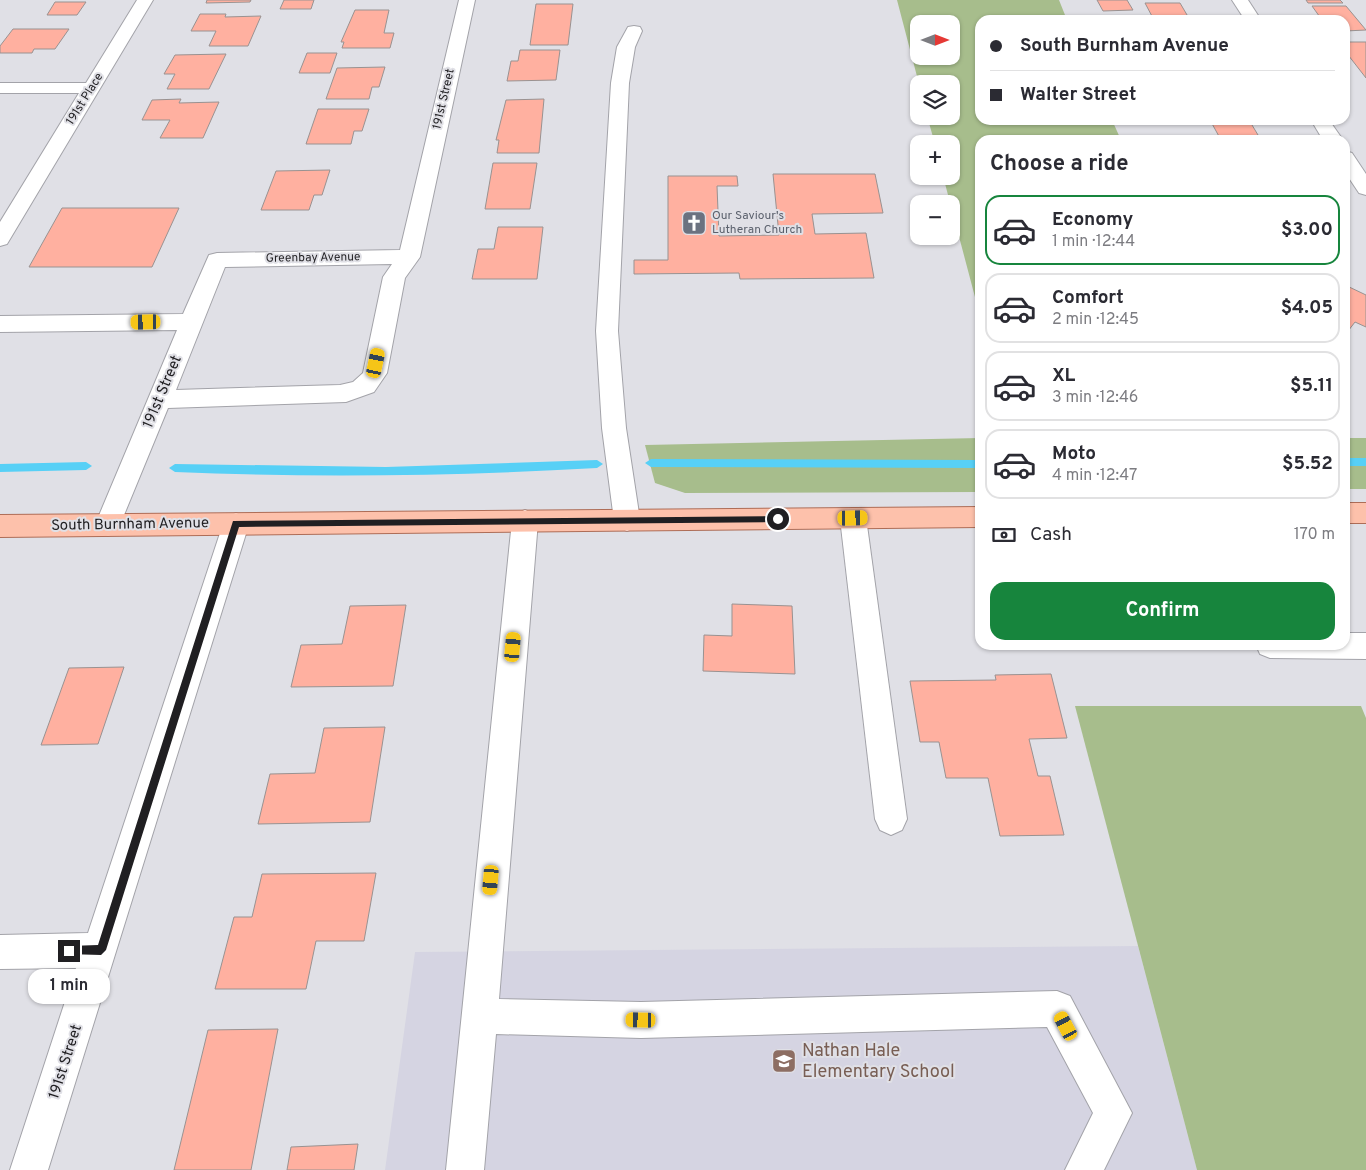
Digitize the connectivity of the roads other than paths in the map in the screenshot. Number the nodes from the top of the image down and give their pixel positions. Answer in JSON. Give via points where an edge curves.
{"nodes":[{"id":1,"x":146,"y":0,"type":"edge"},
{"id":2,"x":467,"y":0,"type":"edge"},
{"id":3,"x":1240,"y":0,"type":"edge"},
{"id":4,"x":1250,"y":15,"type":"edge"},
{"id":5,"x":634,"y":30,"type":"dead end"},
{"id":6,"x":0,"y":88,"type":"edge"},
{"id":7,"x":92,"y":88,"type":"junction"},
{"id":8,"x":1350,"y":165,"type":"edge"},
{"id":9,"x":1366,"y":189,"type":"edge"},
{"id":10,"x":0,"y":239,"type":"edge"},
{"id":11,"x":409,"y":257,"type":"junction"},
{"id":12,"x":217,"y":260,"type":"joint"},
{"id":13,"x":192,"y":322,"type":"junction"},
{"id":14,"x":0,"y":324,"type":"edge"},
{"id":15,"x":160,"y":399,"type":"junction"},
{"id":16,"x":1366,"y":513,"type":"edge"},
{"id":17,"x":1350,"y":514,"type":"edge"},
{"id":18,"x":975,"y":517,"type":"edge"},
{"id":19,"x":853,"y":518,"type":"junction"},
{"id":20,"x":627,"y":520,"type":"junction"},
{"id":21,"x":525,"y":521,"type":"junction"},
{"id":22,"x":236,"y":524,"type":"junction"},
{"id":23,"x":108,"y":525,"type":"junction"},
{"id":24,"x":0,"y":526,"type":"edge"},
{"id":25,"x":1350,"y":646,"type":"edge"},
{"id":26,"x":1366,"y":646,"type":"edge"},
{"id":27,"x":891,"y":819,"type":"dead end"},
{"id":28,"x":101,"y":950,"type":"junction"},
{"id":29,"x":0,"y":952,"type":"edge"},
{"id":30,"x":479,"y":1016,"type":"junction"},
{"id":31,"x":30,"y":1170,"type":"edge"},
{"id":32,"x":465,"y":1170,"type":"edge"},
{"id":33,"x":1084,"y":1170,"type":"edge"}],
"edges":[{"from":1,"to":7,"type":"street","name":"191st Place"},
{"from":2,"to":11,"type":"street","name":"191st Street"},
{"from":3,"to":4,"type":"street"},
{"from":5,"to":20,"type":"street","via":[[626,47],[620,83],[607,330],[614,428]]},
{"from":6,"to":7,"type":"street"},
{"from":7,"to":10,"type":"street","name":"191st Place"},
{"from":8,"to":9,"type":"street"},
{"from":11,"to":12,"type":"street","name":"Greenbay Avenue"},
{"from":11,"to":15,"type":"street","via":[[394,277],[375,372],[370,383],[357,392]]},
{"from":12,"to":13,"type":"street","name":"191st Street"},
{"from":13,"to":14,"type":"street"},
{"from":13,"to":15,"type":"street","name":"191st Street"},
{"from":15,"to":23,"type":"street","name":"191st Street"},
{"from":16,"to":17,"type":"main road"},
{"from":18,"to":19,"type":"main road","name":"South Burnham Avenue"},
{"from":19,"to":20,"type":"main road","name":"South Burnham Avenue"},
{"from":19,"to":27,"type":"street"},
{"from":20,"to":21,"type":"main road","name":"South Burnham Avenue"},
{"from":21,"to":22,"type":"main road","name":"South Burnham Avenue"},
{"from":21,"to":30,"type":"street"},
{"from":22,"to":23,"type":"main road","name":"South Burnham Avenue"},
{"from":22,"to":28,"type":"street","name":"191st Street"},
{"from":23,"to":24,"type":"main road","name":"South Burnham Avenue"},
{"from":25,"to":26,"type":"street"},
{"from":28,"to":29,"type":"street"},
{"from":28,"to":31,"type":"street","name":"191st Street"},
{"from":30,"to":32,"type":"street"},
{"from":30,"to":33,"type":"street","via":[[641,1020],[1057,1009],[1113,1113]]}]}
